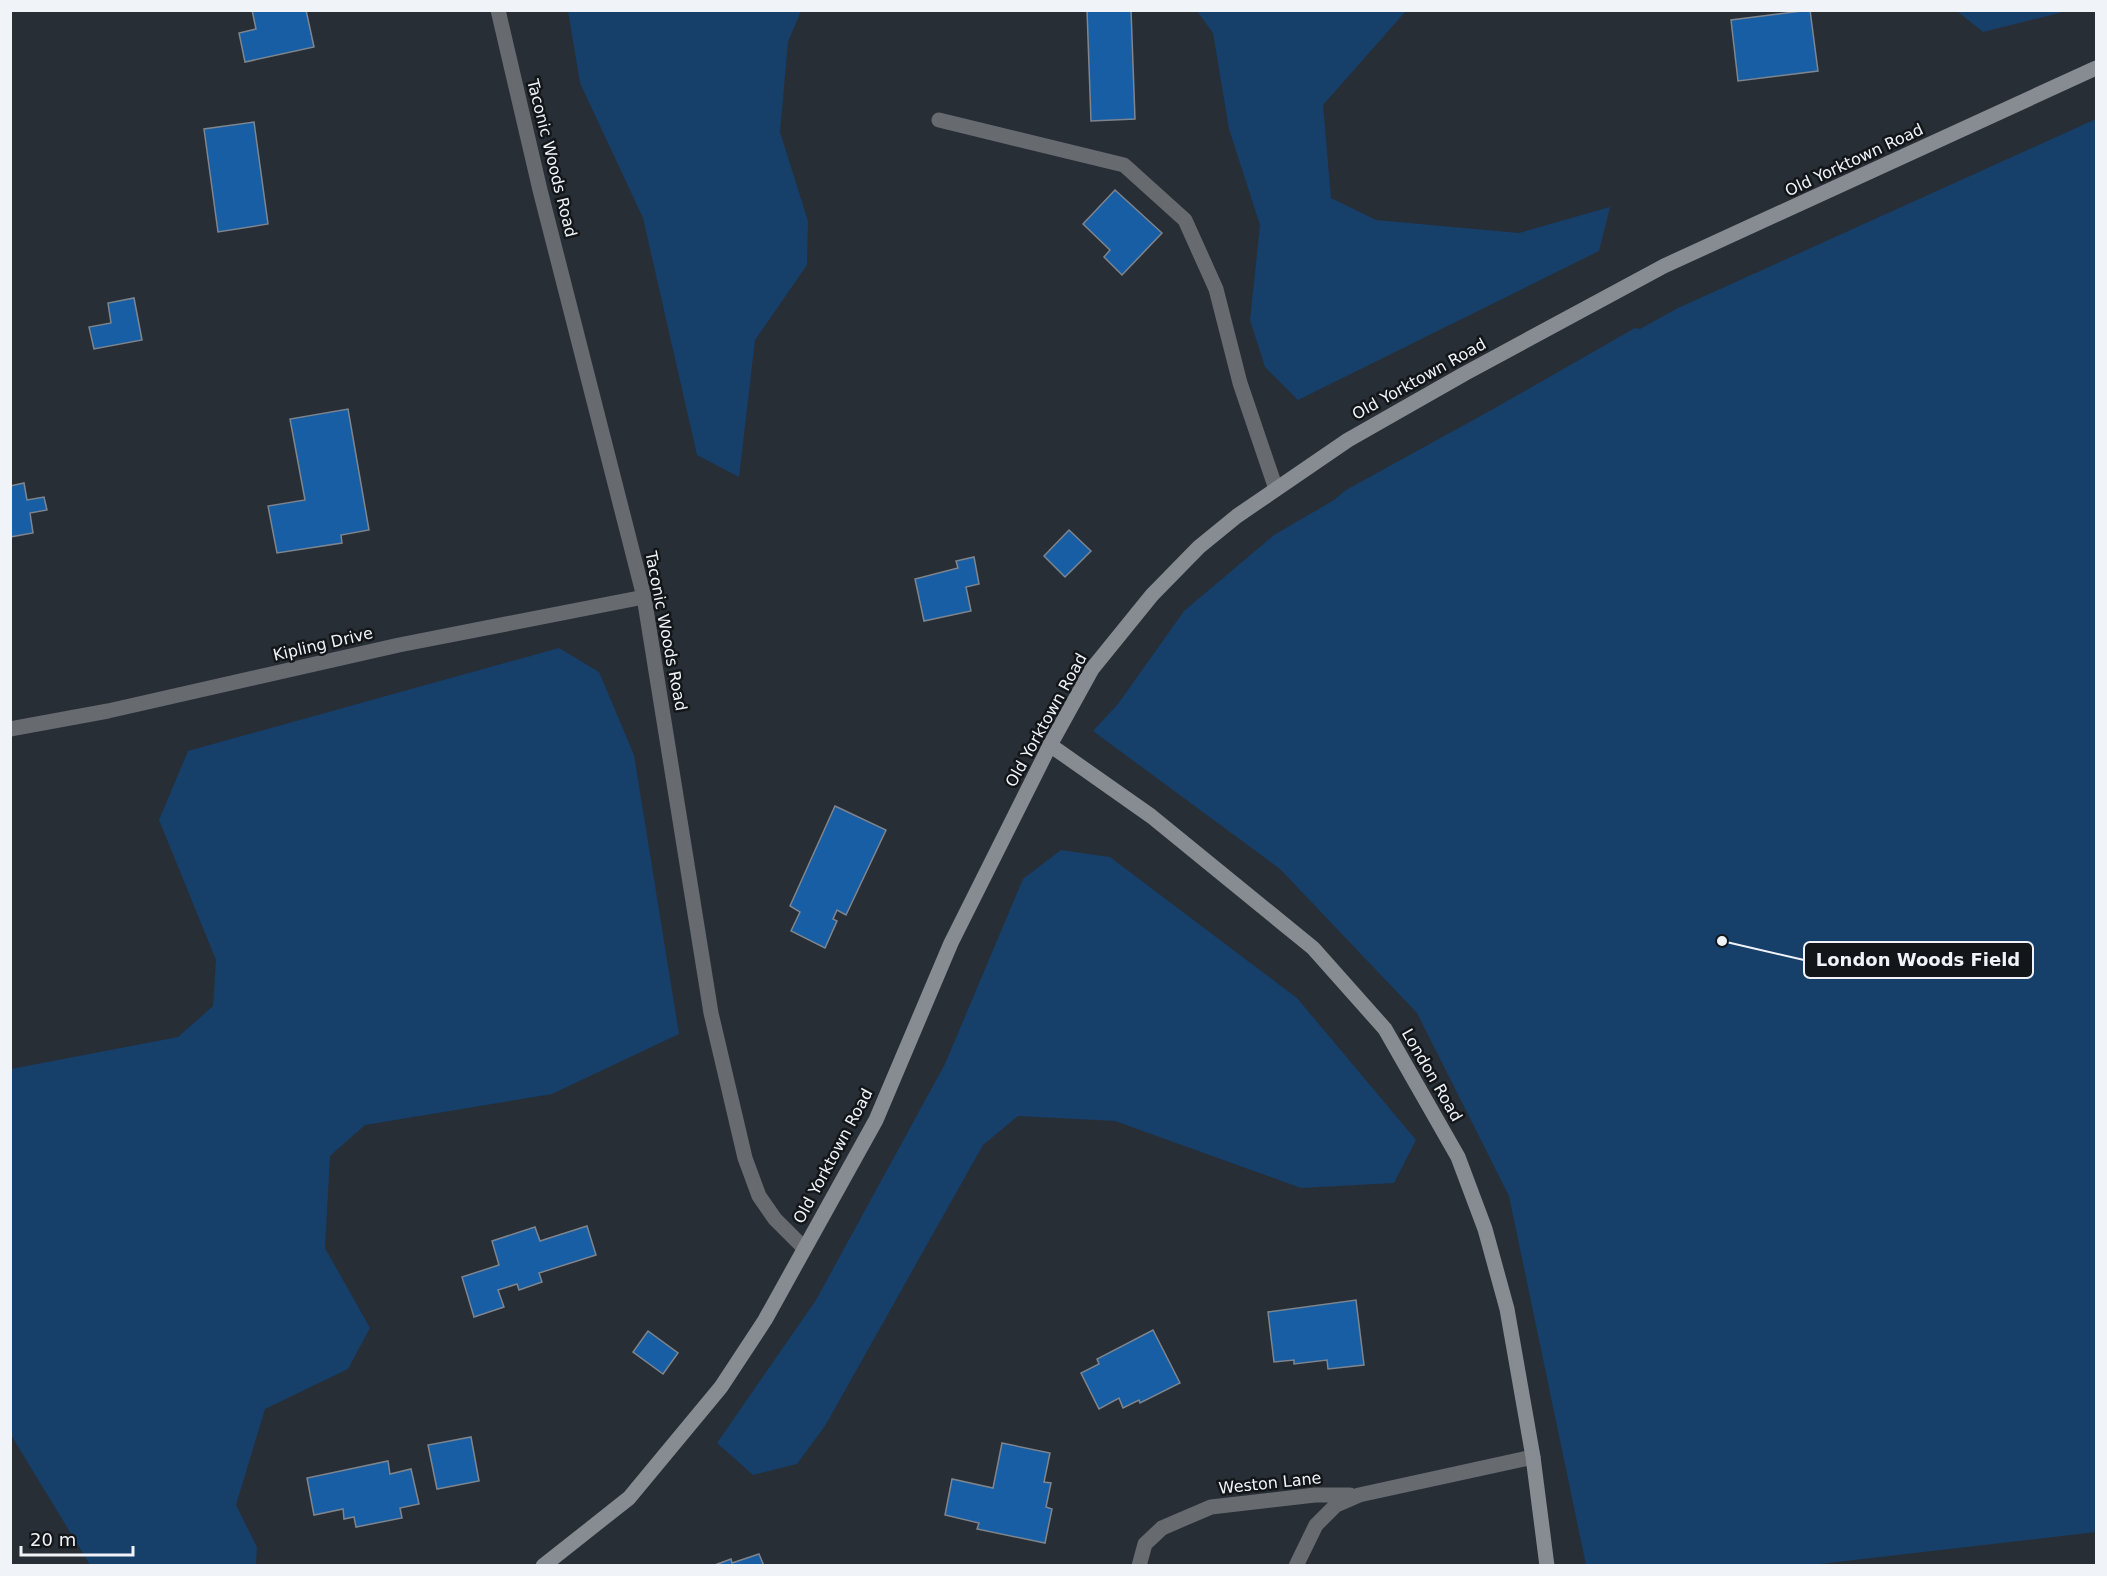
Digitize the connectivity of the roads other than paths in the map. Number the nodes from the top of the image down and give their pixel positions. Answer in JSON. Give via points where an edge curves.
{"nodes":[{"id":1,"x":498,"y":10,"type":"edge"},
{"id":2,"x":2097,"y":68,"type":"edge"},
{"id":3,"x":939,"y":120,"type":"dead end"},
{"id":4,"x":1276,"y":489,"type":"junction"},
{"id":5,"x":644,"y":597,"type":"junction"},
{"id":6,"x":10,"y":729,"type":"edge"},
{"id":7,"x":1050,"y":745,"type":"junction"},
{"id":8,"x":804,"y":1248,"type":"junction"},
{"id":9,"x":1533,"y":1457,"type":"junction"},
{"id":10,"x":1359,"y":1496,"type":"junction"},
{"id":11,"x":543,"y":1566,"type":"edge"},
{"id":12,"x":1139,"y":1566,"type":"edge"},
{"id":13,"x":1296,"y":1566,"type":"edge"},
{"id":14,"x":1547,"y":1566,"type":"edge"}],
"edges":[{"from":1,"to":5,"type":"street","name":"Taconic Woods Road"},
{"from":2,"to":4,"type":"main road","name":"Old Yorktown Road","via":[[1664,266],[1348,440]]},
{"from":3,"to":4,"type":"street","via":[[1124,165],[1185,220],[1216,289],[1240,383]]},
{"from":4,"to":7,"type":"main road","name":"Old Yorktown Road","via":[[1199,547],[1152,595],[1092,669]]},
{"from":5,"to":6,"type":"street","name":"Kipling Drive"},
{"from":5,"to":8,"type":"street","name":"Taconic Woods Road","via":[[711,1013],[745,1158],[759,1196]]},
{"from":7,"to":8,"type":"main road","name":"Old Yorktown Road","via":[[951,944],[876,1120]]},
{"from":7,"to":9,"type":"main road","name":"London Road","via":[[1151,816],[1313,948],[1385,1029],[1458,1157],[1485,1229],[1507,1309]]},
{"from":8,"to":11,"type":"main road","name":"Old Yorktown Road","via":[[765,1320],[721,1387],[629,1498]]},
{"from":9,"to":10,"type":"street","name":"Weston Lane"},
{"from":9,"to":14,"type":"main road","name":"London Road"},
{"from":10,"to":12,"type":"street","name":"Weston Lane","via":[[1316,1496],[1211,1508],[1162,1528],[1145,1544]]},
{"from":10,"to":13,"type":"street","name":"Weston Lane","via":[[1336,1505],[1316,1525]]}]}
